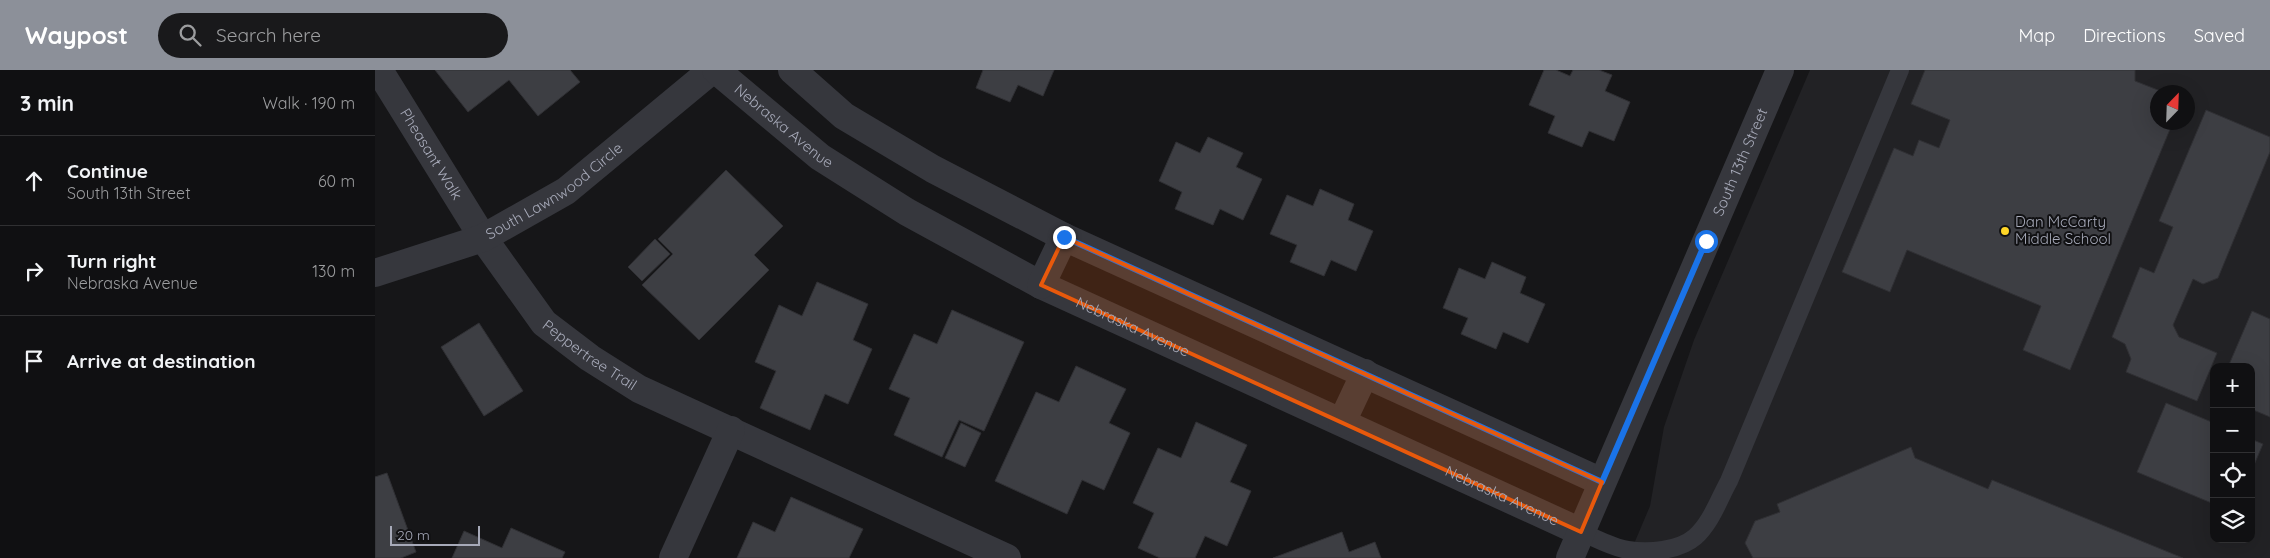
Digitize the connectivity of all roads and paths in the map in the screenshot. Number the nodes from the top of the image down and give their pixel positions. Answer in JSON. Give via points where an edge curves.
{"nodes":[{"id":1,"x":379,"y":70,"type":"edge"},
{"id":2,"x":712,"y":70,"type":"edge"},
{"id":3,"x":716,"y":70,"type":"edge"},
{"id":4,"x":792,"y":70,"type":"edge"},
{"id":5,"x":1780,"y":70,"type":"edge"},
{"id":6,"x":1900,"y":70,"type":"edge"},
{"id":7,"x":1064,"y":237,"type":"junction"},
{"id":8,"x":483,"y":238,"type":"junction"},
{"id":9,"x":375,"y":273,"type":"edge"},
{"id":10,"x":1041,"y":285,"type":"junction"},
{"id":11,"x":1365,"y":373,"type":"junction"},
{"id":12,"x":1342,"y":422,"type":"junction"},
{"id":13,"x":731,"y":430,"type":"junction"},
{"id":14,"x":1602,"y":482,"type":"junction"},
{"id":15,"x":1581,"y":532,"type":"junction"},
{"id":16,"x":673,"y":558,"type":"edge"},
{"id":17,"x":1007,"y":558,"type":"edge"},
{"id":18,"x":1570,"y":558,"type":"edge"}],
"edges":[{"from":1,"to":8,"type":"street","name":"Pheasant Walk"},
{"from":2,"to":8,"type":"street","name":"South Lawnwood Circle","via":[[566,191]]},
{"from":3,"to":10,"type":"street","name":"Nebraska Avenue","via":[[820,157],[907,212]]},
{"from":4,"to":7,"type":"street","via":[[844,116],[933,169]]},
{"from":5,"to":14,"type":"street","name":"South 13th Street"},
{"from":6,"to":15,"type":"lane","via":[[1729,481],[1707,523],[1694,538],[1658,550],[1627,550]]},
{"from":7,"to":10,"type":"street"},
{"from":7,"to":11,"type":"street"},
{"from":8,"to":9,"type":"street","name":"South Lawnwood Circle"},
{"from":8,"to":13,"type":"street","name":"Peppertree Trail","via":[[544,323],[639,389]]},
{"from":10,"to":12,"type":"street","name":"Nebraska Avenue"},
{"from":11,"to":12,"type":"street"},
{"from":11,"to":14,"type":"street"},
{"from":12,"to":15,"type":"street","name":"Nebraska Avenue"},
{"from":13,"to":16,"type":"street"},
{"from":13,"to":17,"type":"street","name":"Peppertree Trail"},
{"from":14,"to":15,"type":"street","name":"South 13th Street"},
{"from":15,"to":18,"type":"street","name":"South 13th Street"}]}
